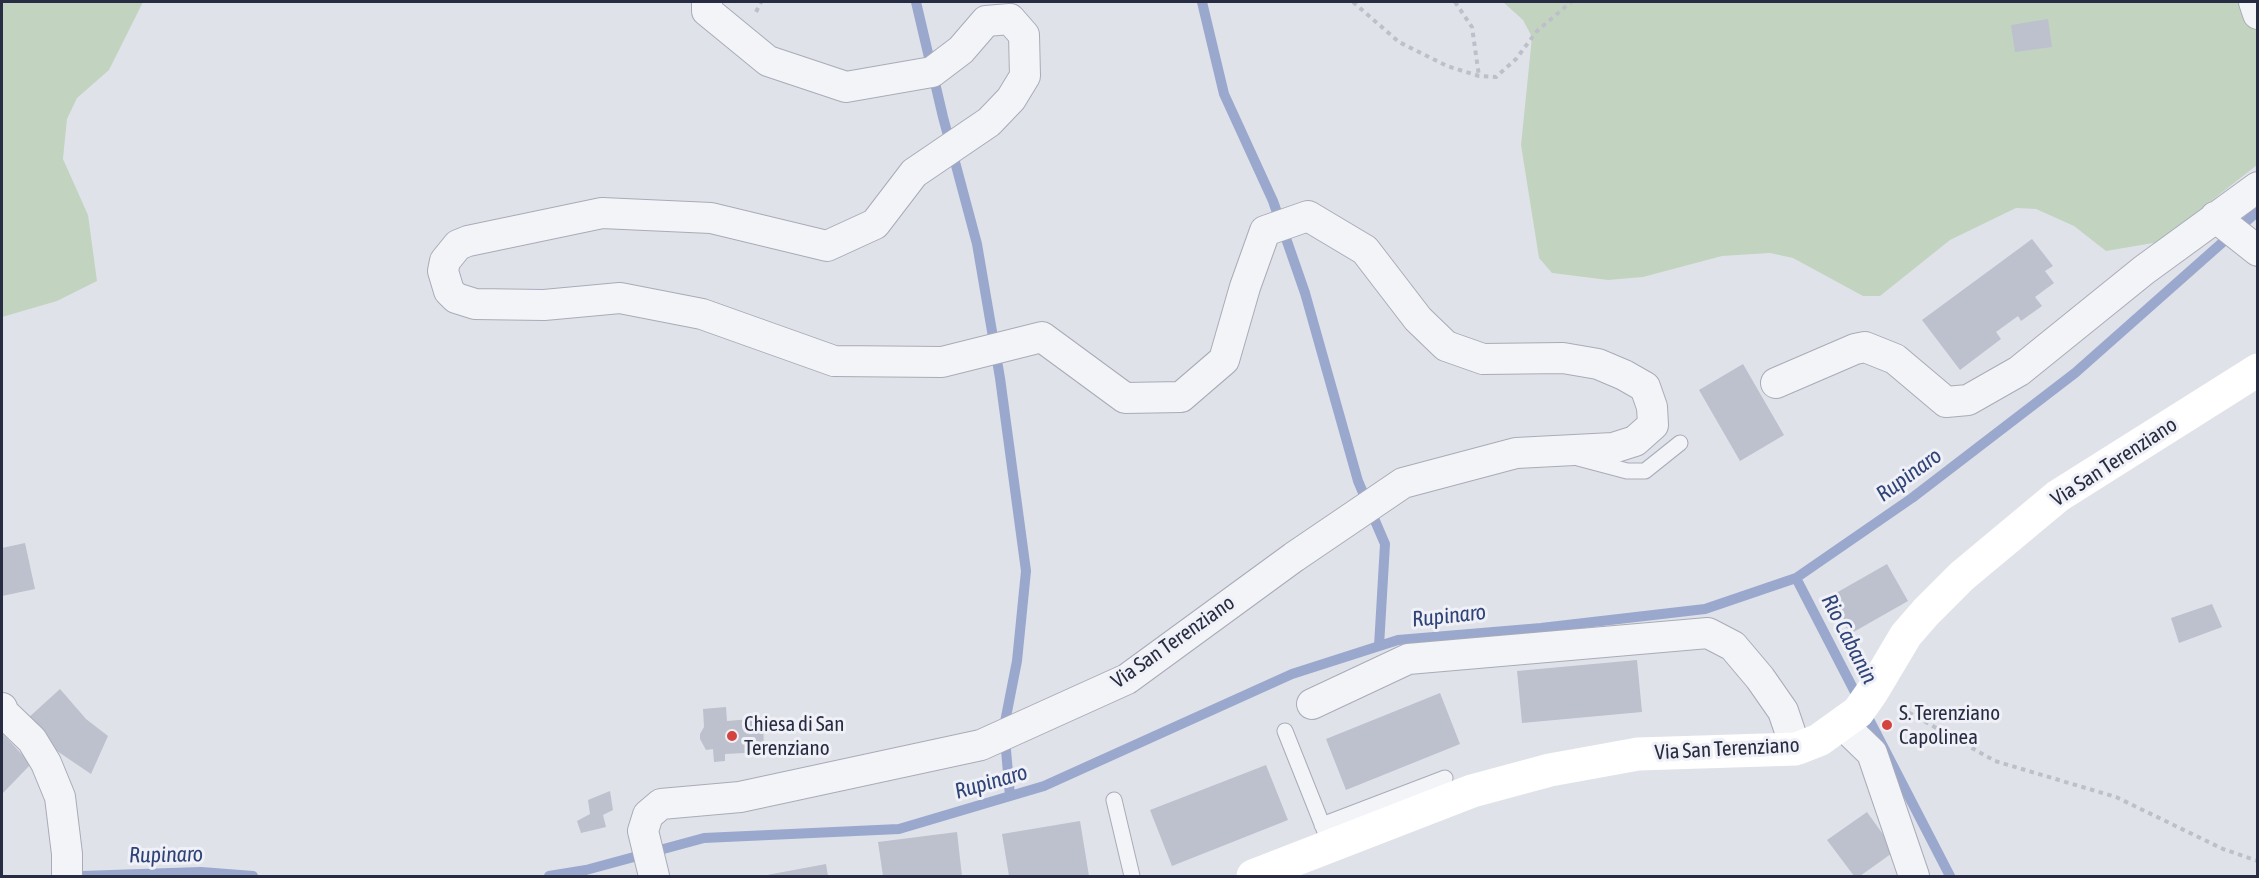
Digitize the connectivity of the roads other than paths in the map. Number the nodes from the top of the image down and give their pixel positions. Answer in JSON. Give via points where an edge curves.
{"nodes":[{"id":1,"x":707,"y":2,"type":"edge"},
{"id":2,"x":2254,"y":2,"type":"edge"},
{"id":3,"x":2258,"y":14,"type":"edge"},
{"id":4,"x":2258,"y":187,"type":"edge"},
{"id":5,"x":2215,"y":217,"type":"junction"},
{"id":6,"x":2258,"y":251,"type":"edge"},
{"id":7,"x":2258,"y":370,"type":"edge"},
{"id":8,"x":1776,"y":383,"type":"dead end"},
{"id":9,"x":1680,"y":443,"type":"dead end"},
{"id":10,"x":1552,"y":451,"type":"junction"},
{"id":11,"x":1312,"y":704,"type":"dead end"},
{"id":12,"x":2,"y":708,"type":"edge"},
{"id":13,"x":1842,"y":724,"type":"junction"},
{"id":14,"x":1285,"y":731,"type":"dead end"},
{"id":15,"x":1796,"y":749,"type":"junction"},
{"id":16,"x":1445,"y":778,"type":"dead end"},
{"id":17,"x":1114,"y":800,"type":"dead end"},
{"id":18,"x":1326,"y":835,"type":"junction"},
{"id":19,"x":67,"y":865,"type":"edge"},
{"id":20,"x":654,"y":876,"type":"edge"},
{"id":21,"x":1132,"y":876,"type":"edge"},
{"id":22,"x":1253,"y":876,"type":"edge"},
{"id":23,"x":1914,"y":876,"type":"edge"}],
"edges":[{"from":1,"to":10,"type":"street","name":"Via San Terenziano","via":[[707,11],[768,61],[846,87],[932,72],[961,50],[986,21],[1010,19],[1024,35],[1025,76],[1011,99],[989,122],[914,173],[875,224],[827,246],[711,218],[602,213],[458,245],[445,261],[443,271],[449,291],[456,298],[475,304],[620,298],[702,314],[834,361],[942,362],[1042,337],[1125,398],[1181,397],[1224,360],[1265,231],[1308,216],[1365,250],[1418,319],[1446,346],[1483,359],[1563,358],[1598,364],[1645,387],[1653,425],[1635,441],[1613,448]]},
{"from":2,"to":3,"type":"street"},
{"from":4,"to":5,"type":"street"},
{"from":5,"to":6,"type":"street"},
{"from":5,"to":8,"type":"street","via":[[2019,371],[1968,400],[1946,402],[1895,359],[1865,346]]},
{"from":7,"to":13,"type":"street","name":"Via San Terenziano","via":[[2058,496],[1962,576],[1906,635],[1858,712]]},
{"from":9,"to":10,"type":"lane","via":[[1645,471],[1627,471]]},
{"from":10,"to":20,"type":"street","name":"Via San Terenziano","via":[[1516,453],[1403,483],[1126,679],[981,744],[740,797],[661,804],[648,815],[643,831]]},
{"from":11,"to":15,"type":"street","via":[[1408,659],[1708,633],[1733,646],[1760,678],[1783,711]]},
{"from":12,"to":19,"type":"street","via":[[32,740],[46,763],[60,797]]},
{"from":13,"to":15,"type":"street","name":"Via San Terenziano","via":[[1819,740]]},
{"from":13,"to":23,"type":"street","via":[[1872,753]]},
{"from":14,"to":18,"type":"lane"},
{"from":15,"to":18,"type":"street","name":"Via San Terenziano","via":[[1638,754],[1550,770]]},
{"from":16,"to":18,"type":"lane"},
{"from":17,"to":21,"type":"lane"},
{"from":18,"to":22,"type":"street","name":"Via San Terenziano"}]}
